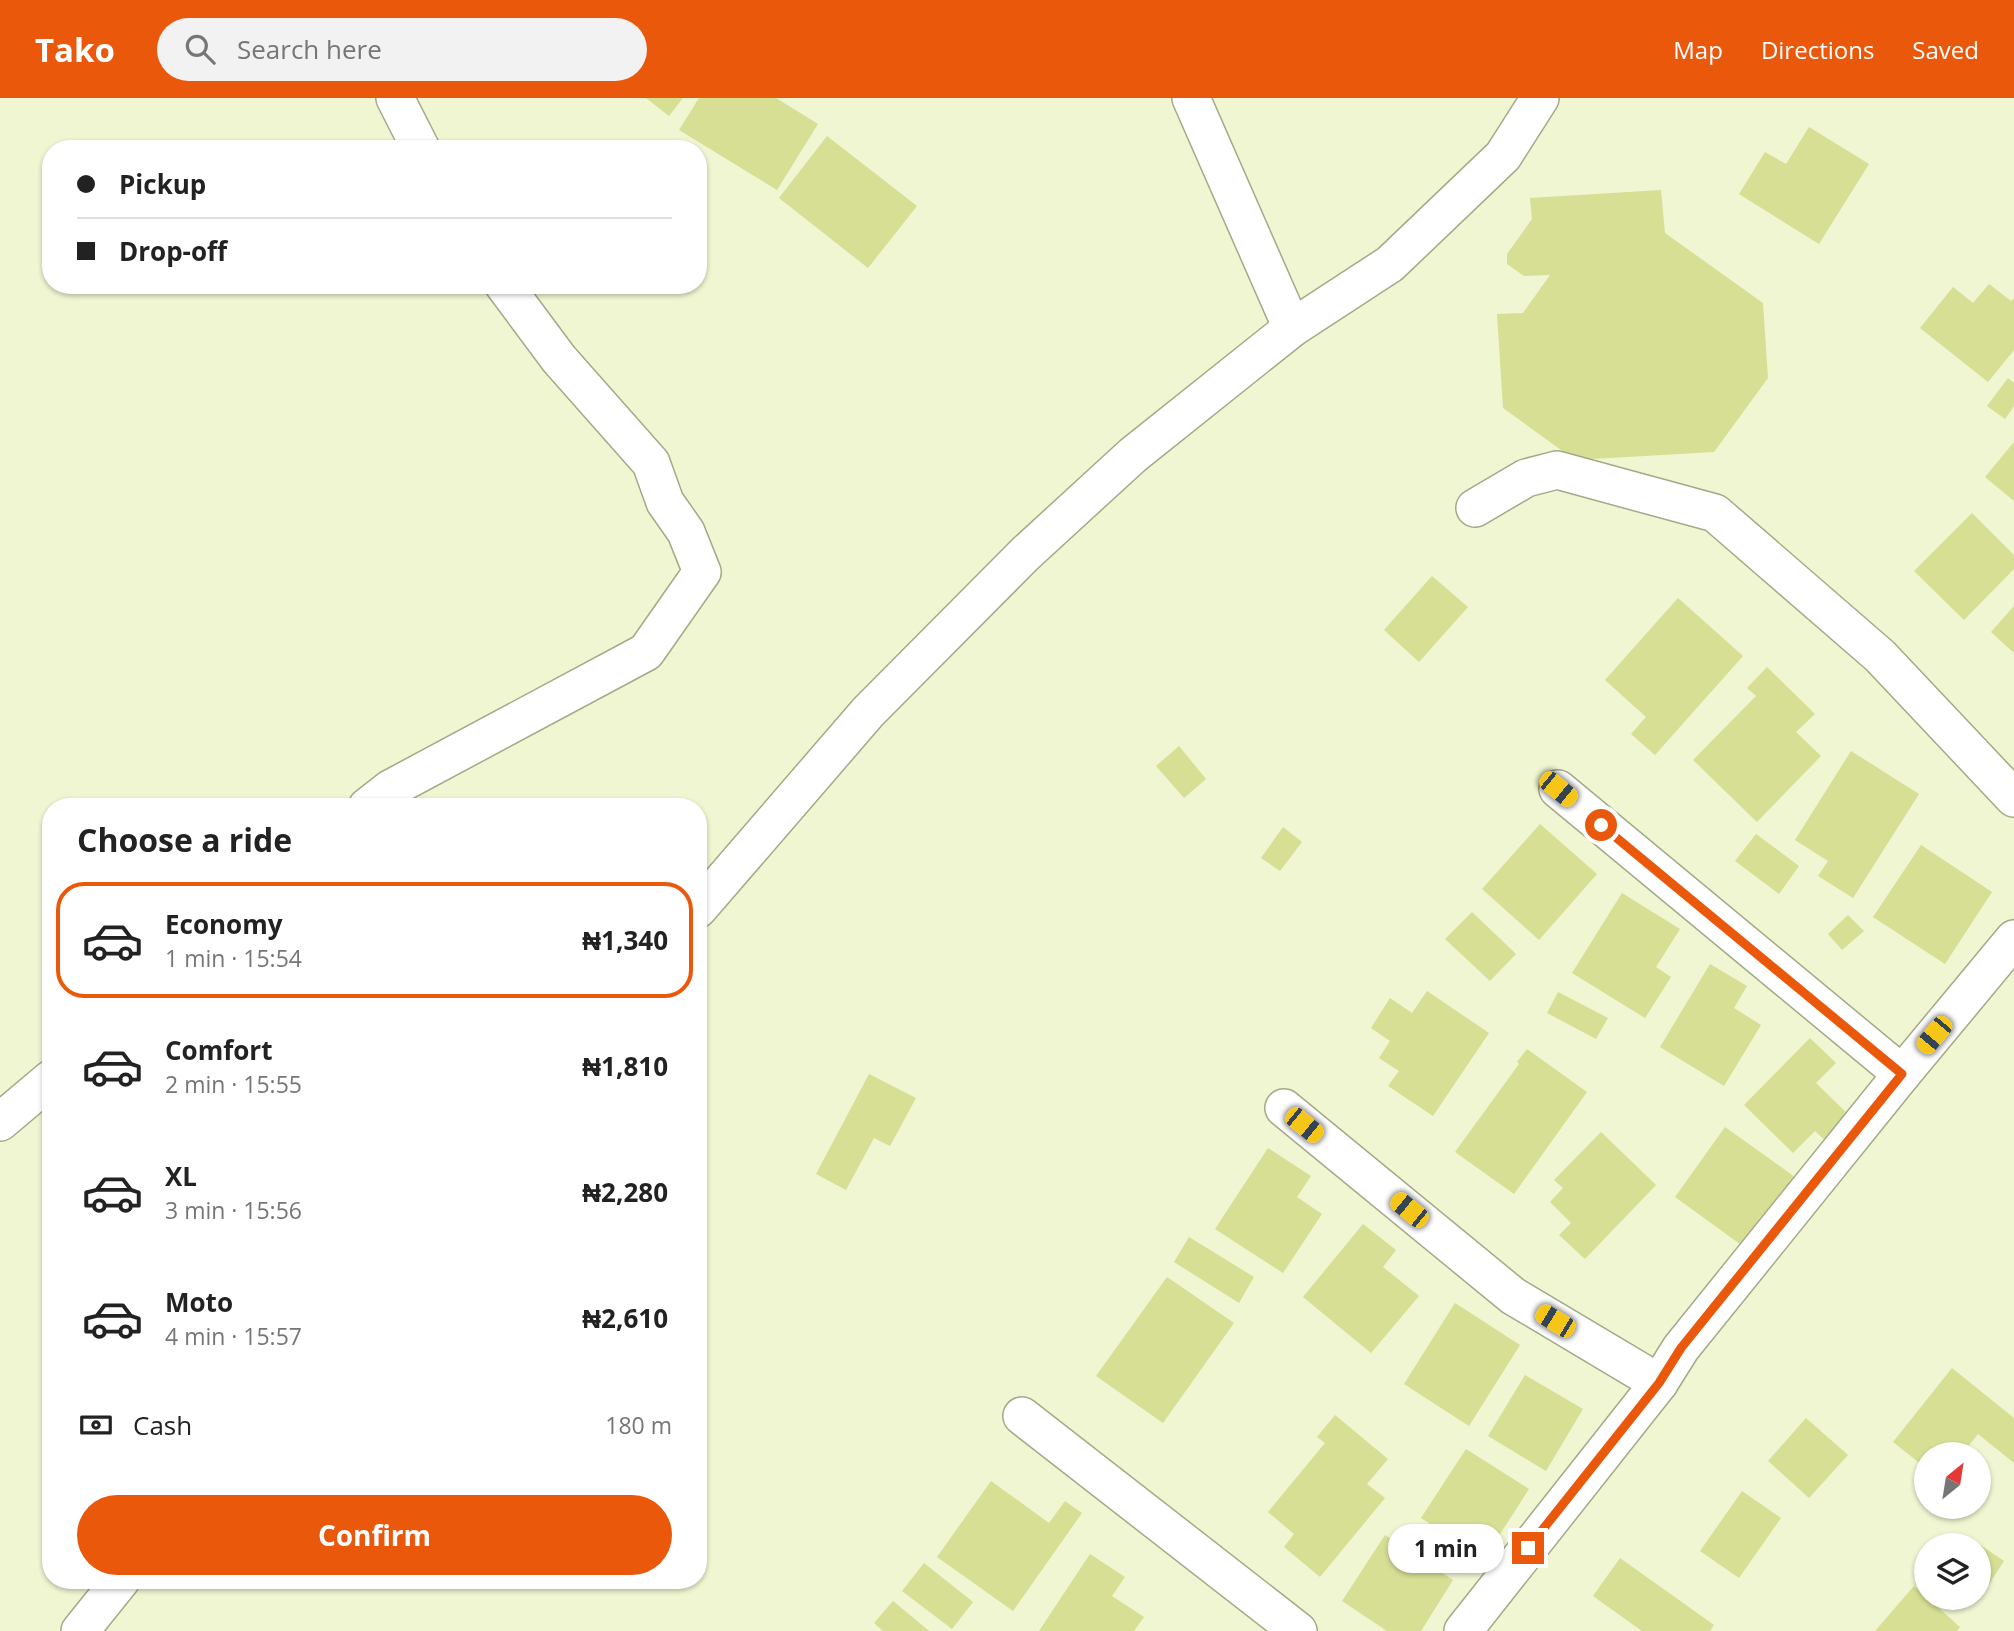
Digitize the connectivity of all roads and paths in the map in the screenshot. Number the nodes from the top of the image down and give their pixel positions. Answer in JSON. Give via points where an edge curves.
{"nodes":[{"id":1,"x":395,"y":98,"type":"edge"},
{"id":2,"x":1191,"y":98,"type":"edge"},
{"id":3,"x":1541,"y":98,"type":"edge"},
{"id":4,"x":416,"y":140,"type":"edge"},
{"id":5,"x":511,"y":294,"type":"edge"},
{"id":6,"x":1292,"y":328,"type":"junction"},
{"id":7,"x":1475,"y":508,"type":"dead end"},
{"id":8,"x":1558,"y":789,"type":"dead end"},
{"id":9,"x":378,"y":798,"type":"edge"},
{"id":10,"x":2014,"y":798,"type":"edge"},
{"id":11,"x":707,"y":899,"type":"edge"},
{"id":12,"x":2014,"y":939,"type":"edge"},
{"id":13,"x":1902,"y":1074,"type":"junction"},
{"id":14,"x":42,"y":1087,"type":"edge"},
{"id":15,"x":1284,"y":1108,"type":"dead end"},
{"id":16,"x":0,"y":1122,"type":"edge"},
{"id":17,"x":1659,"y":1383,"type":"junction"},
{"id":18,"x":1022,"y":1416,"type":"dead end"},
{"id":19,"x":114,"y":1589,"type":"edge"},
{"id":20,"x":80,"y":1631,"type":"edge"},
{"id":21,"x":1298,"y":1631,"type":"edge"},
{"id":22,"x":1463,"y":1631,"type":"edge"}],
"edges":[{"from":1,"to":4,"type":"street"},
{"from":2,"to":6,"type":"street"},
{"from":3,"to":6,"type":"street","via":[[1503,156],[1390,264]]},
{"from":5,"to":9,"type":"street","via":[[559,359],[651,463],[665,502],[686,532],[702,572],[646,652]]},
{"from":6,"to":11,"type":"street","via":[[1133,455],[1025,554],[867,712]]},
{"from":7,"to":10,"type":"street","via":[[1526,478],[1557,470],[1715,513],[1880,656]]},
{"from":8,"to":13,"type":"street"},
{"from":12,"to":13,"type":"street"},
{"from":13,"to":17,"type":"street","via":[[1681,1348]]},
{"from":14,"to":16,"type":"street"},
{"from":15,"to":17,"type":"street","via":[[1513,1296]]},
{"from":17,"to":22,"type":"street"},
{"from":18,"to":21,"type":"street"},
{"from":19,"to":20,"type":"street"}]}
